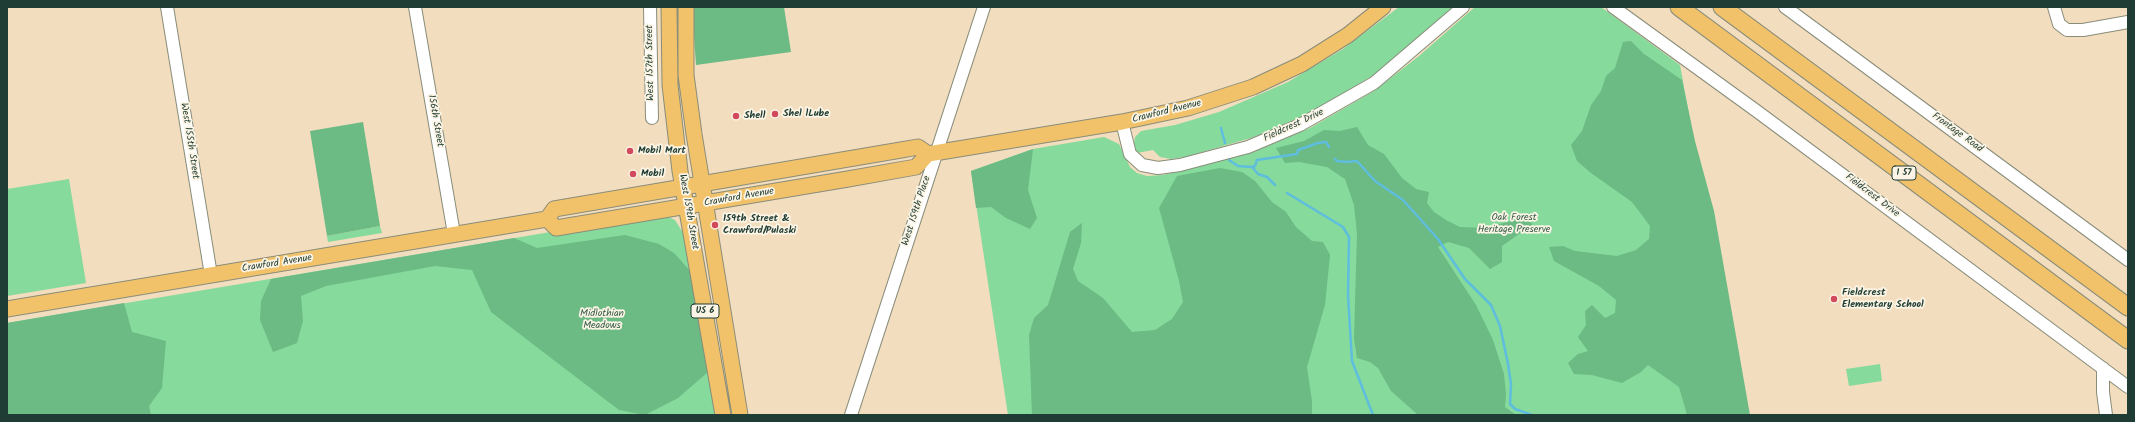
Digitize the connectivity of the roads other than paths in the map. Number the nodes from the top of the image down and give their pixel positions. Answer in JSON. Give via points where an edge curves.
{"nodes":[{"id":1,"x":167,"y":7,"type":"edge"},
{"id":2,"x":416,"y":7,"type":"edge"},
{"id":3,"x":650,"y":7,"type":"edge"},
{"id":4,"x":669,"y":7,"type":"edge"},
{"id":5,"x":686,"y":7,"type":"edge"},
{"id":6,"x":984,"y":7,"type":"edge"},
{"id":7,"x":1384,"y":7,"type":"edge"},
{"id":8,"x":1463,"y":7,"type":"edge"},
{"id":9,"x":1614,"y":7,"type":"edge"},
{"id":10,"x":1679,"y":7,"type":"edge"},
{"id":11,"x":1722,"y":7,"type":"edge"},
{"id":12,"x":1785,"y":7,"type":"edge"},
{"id":13,"x":2054,"y":7,"type":"edge"},
{"id":14,"x":2128,"y":22,"type":"edge"},
{"id":15,"x":652,"y":118,"type":"dead end"},
{"id":16,"x":1122,"y":122,"type":"junction"},
{"id":17,"x":932,"y":153,"type":"junction"},
{"id":18,"x":701,"y":184,"type":"junction"},
{"id":19,"x":683,"y":187,"type":"junction"},
{"id":20,"x":704,"y":204,"type":"junction"},
{"id":21,"x":686,"y":206,"type":"junction"},
{"id":22,"x":547,"y":219,"type":"junction"},
{"id":23,"x":454,"y":234,"type":"junction"},
{"id":24,"x":2128,"y":260,"type":"edge"},
{"id":25,"x":211,"y":275,"type":"junction"},
{"id":26,"x":2128,"y":307,"type":"edge"},
{"id":27,"x":7,"y":309,"type":"edge"},
{"id":28,"x":2128,"y":340,"type":"edge"},
{"id":29,"x":2103,"y":368,"type":"junction"},
{"id":30,"x":2128,"y":387,"type":"edge"},
{"id":31,"x":723,"y":415,"type":"edge"},
{"id":32,"x":740,"y":415,"type":"edge"},
{"id":33,"x":851,"y":415,"type":"edge"},
{"id":34,"x":2106,"y":415,"type":"edge"}],
"edges":[{"from":1,"to":25,"type":"street","name":"West 155th Street"},
{"from":2,"to":23,"type":"street","name":"156th Street"},
{"from":3,"to":15,"type":"street","name":"West 157th Street"},
{"from":4,"to":19,"type":"main road","name":"West 159th Street","number":"US 6","via":[[670,85]]},
{"from":5,"to":18,"type":"main road","name":"West 159th Street","number":"US 6","via":[[686,75]]},
{"from":6,"to":17,"type":"street","name":"West 159th Place"},
{"from":7,"to":16,"type":"main road","name":"Crawford Avenue","via":[[1348,35],[1302,64],[1253,87],[1188,108]]},
{"from":8,"to":16,"type":"street","name":"Fieldcrest Drive","via":[[1374,83],[1300,125],[1248,147],[1180,165],[1158,168],[1142,166],[1130,154]]},
{"from":9,"to":29,"type":"street","name":"Fieldcrest Drive"},
{"from":10,"to":28,"type":"highway","number":"I 57"},
{"from":11,"to":26,"type":"highway","number":"I 57"},
{"from":12,"to":24,"type":"street","name":"Frontage Road"},
{"from":13,"to":14,"type":"street","via":[[2059,24],[2067,30],[2084,30]]},
{"from":16,"to":17,"type":"main road","name":"Crawford Avenue"},
{"from":17,"to":18,"type":"main road","name":"Crawford Avenue","via":[[918,147]]},
{"from":17,"to":20,"type":"main road","name":"Crawford Avenue","via":[[916,167]]},
{"from":17,"to":33,"type":"street","name":"West 159th Place"},
{"from":18,"to":19,"type":"main road","name":"Crawford Avenue"},
{"from":18,"to":20,"type":"main road","name":"West 159th Street","number":"US 6"},
{"from":19,"to":21,"type":"main road","name":"West 159th Street","number":"US 6"},
{"from":19,"to":22,"type":"main road","name":"Crawford Avenue","via":[[554,209]]},
{"from":20,"to":21,"type":"main road","name":"Crawford Avenue"},
{"from":20,"to":32,"type":"main road","name":"West 159th Street","number":"US 6"},
{"from":21,"to":22,"type":"main road","name":"Crawford Avenue","via":[[556,228]]},
{"from":21,"to":31,"type":"main road","name":"West 159th Street","number":"US 6"},
{"from":22,"to":23,"type":"main road","name":"Crawford Avenue"},
{"from":23,"to":25,"type":"main road","name":"Crawford Avenue"},
{"from":25,"to":27,"type":"main road","name":"Crawford Avenue"},
{"from":29,"to":30,"type":"street","name":"Fieldcrest Drive"},
{"from":29,"to":34,"type":"street","via":[[2102,392]]}]}
